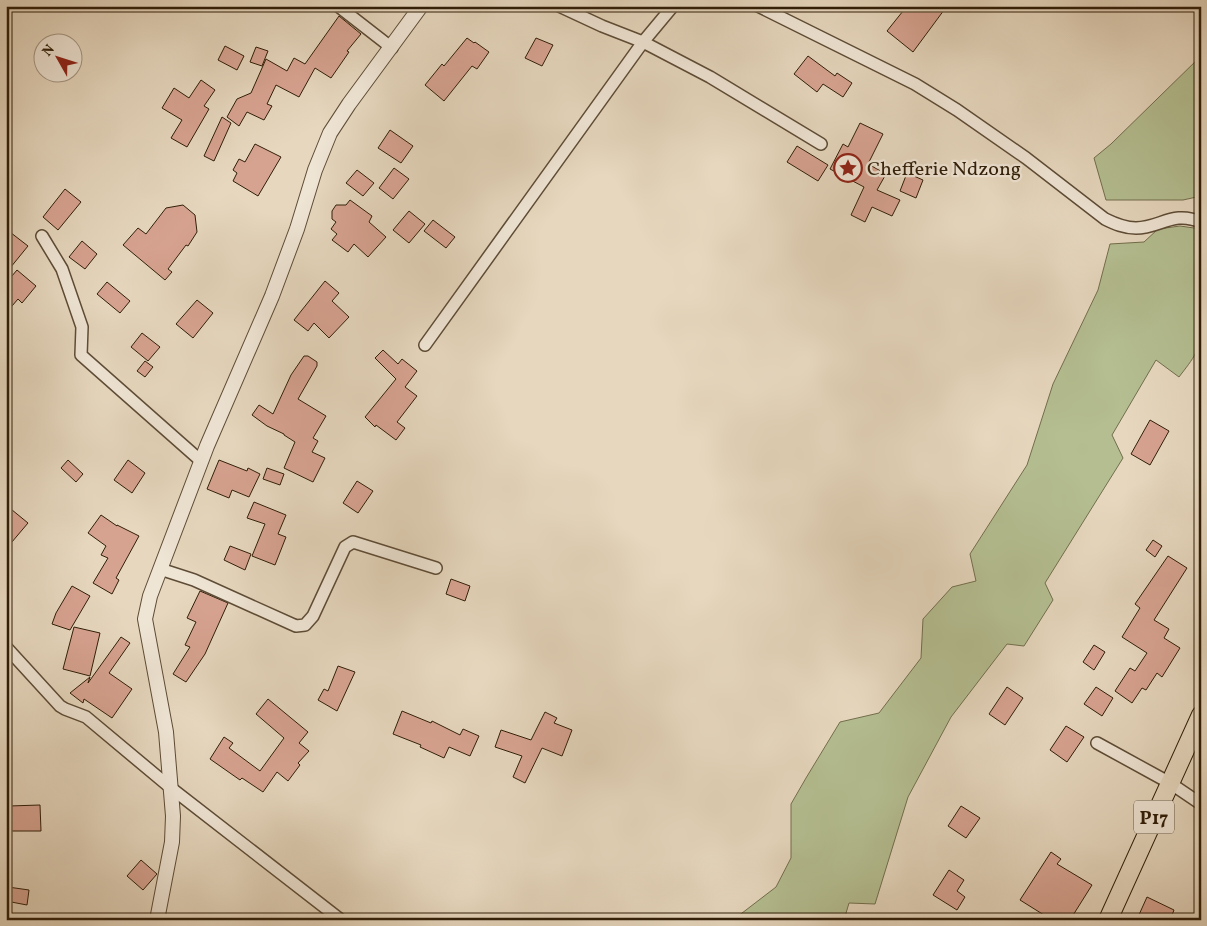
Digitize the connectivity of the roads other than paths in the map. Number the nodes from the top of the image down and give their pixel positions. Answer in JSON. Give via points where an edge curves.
{"nodes":[{"id":1,"x":338,"y":6,"type":"edge"},
{"id":2,"x":421,"y":6,"type":"edge"},
{"id":3,"x":559,"y":6,"type":"edge"},
{"id":4,"x":673,"y":6,"type":"edge"},
{"id":5,"x":758,"y":6,"type":"edge"},
{"id":6,"x":643,"y":42,"type":"junction"},
{"id":7,"x":392,"y":48,"type":"junction"},
{"id":8,"x":821,"y":144,"type":"dead end"},
{"id":9,"x":1201,"y":222,"type":"edge"},
{"id":10,"x":42,"y":236,"type":"dead end"},
{"id":11,"x":425,"y":345,"type":"dead end"},
{"id":12,"x":201,"y":461,"type":"junction"},
{"id":13,"x":436,"y":568,"type":"dead end"},
{"id":14,"x":160,"y":569,"type":"junction"},
{"id":15,"x":6,"y":647,"type":"edge"},
{"id":16,"x":1201,"y":715,"type":"edge"},
{"id":17,"x":1097,"y":742,"type":"dead end"},
{"id":18,"x":1170,"y":783,"type":"junction"},
{"id":19,"x":171,"y":788,"type":"junction"},
{"id":20,"x":1201,"y":804,"type":"edge"},
{"id":21,"x":156,"y":920,"type":"edge"},
{"id":22,"x":341,"y":920,"type":"edge"},
{"id":23,"x":1108,"y":920,"type":"edge"}],
"edges":[{"from":1,"to":7,"type":"street"},
{"from":2,"to":7,"type":"street"},
{"from":3,"to":6,"type":"street"},
{"from":4,"to":6,"type":"street"},
{"from":5,"to":9,"type":"street","via":[[916,84],[949,104],[1119,226],[1136,228],[1183,217]]},
{"from":6,"to":8,"type":"street","via":[[710,77]]},
{"from":6,"to":11,"type":"street"},
{"from":7,"to":12,"type":"street","via":[[330,133],[272,296]]},
{"from":10,"to":12,"type":"street","via":[[62,269],[82,326],[80,355]]},
{"from":12,"to":14,"type":"street"},
{"from":13,"to":14,"type":"street","via":[[353,542],[345,547],[313,616],[305,626],[296,626],[194,580]]},
{"from":14,"to":19,"type":"street","via":[[144,619],[166,732]]},
{"from":15,"to":19,"type":"street","via":[[60,706],[86,717]]},
{"from":16,"to":18,"type":"main road","number":"P17"},
{"from":17,"to":18,"type":"street"},
{"from":18,"to":20,"type":"street"},
{"from":18,"to":23,"type":"main road","number":"P17"},
{"from":19,"to":21,"type":"street","via":[[172,842]]},
{"from":19,"to":22,"type":"street"}]}
